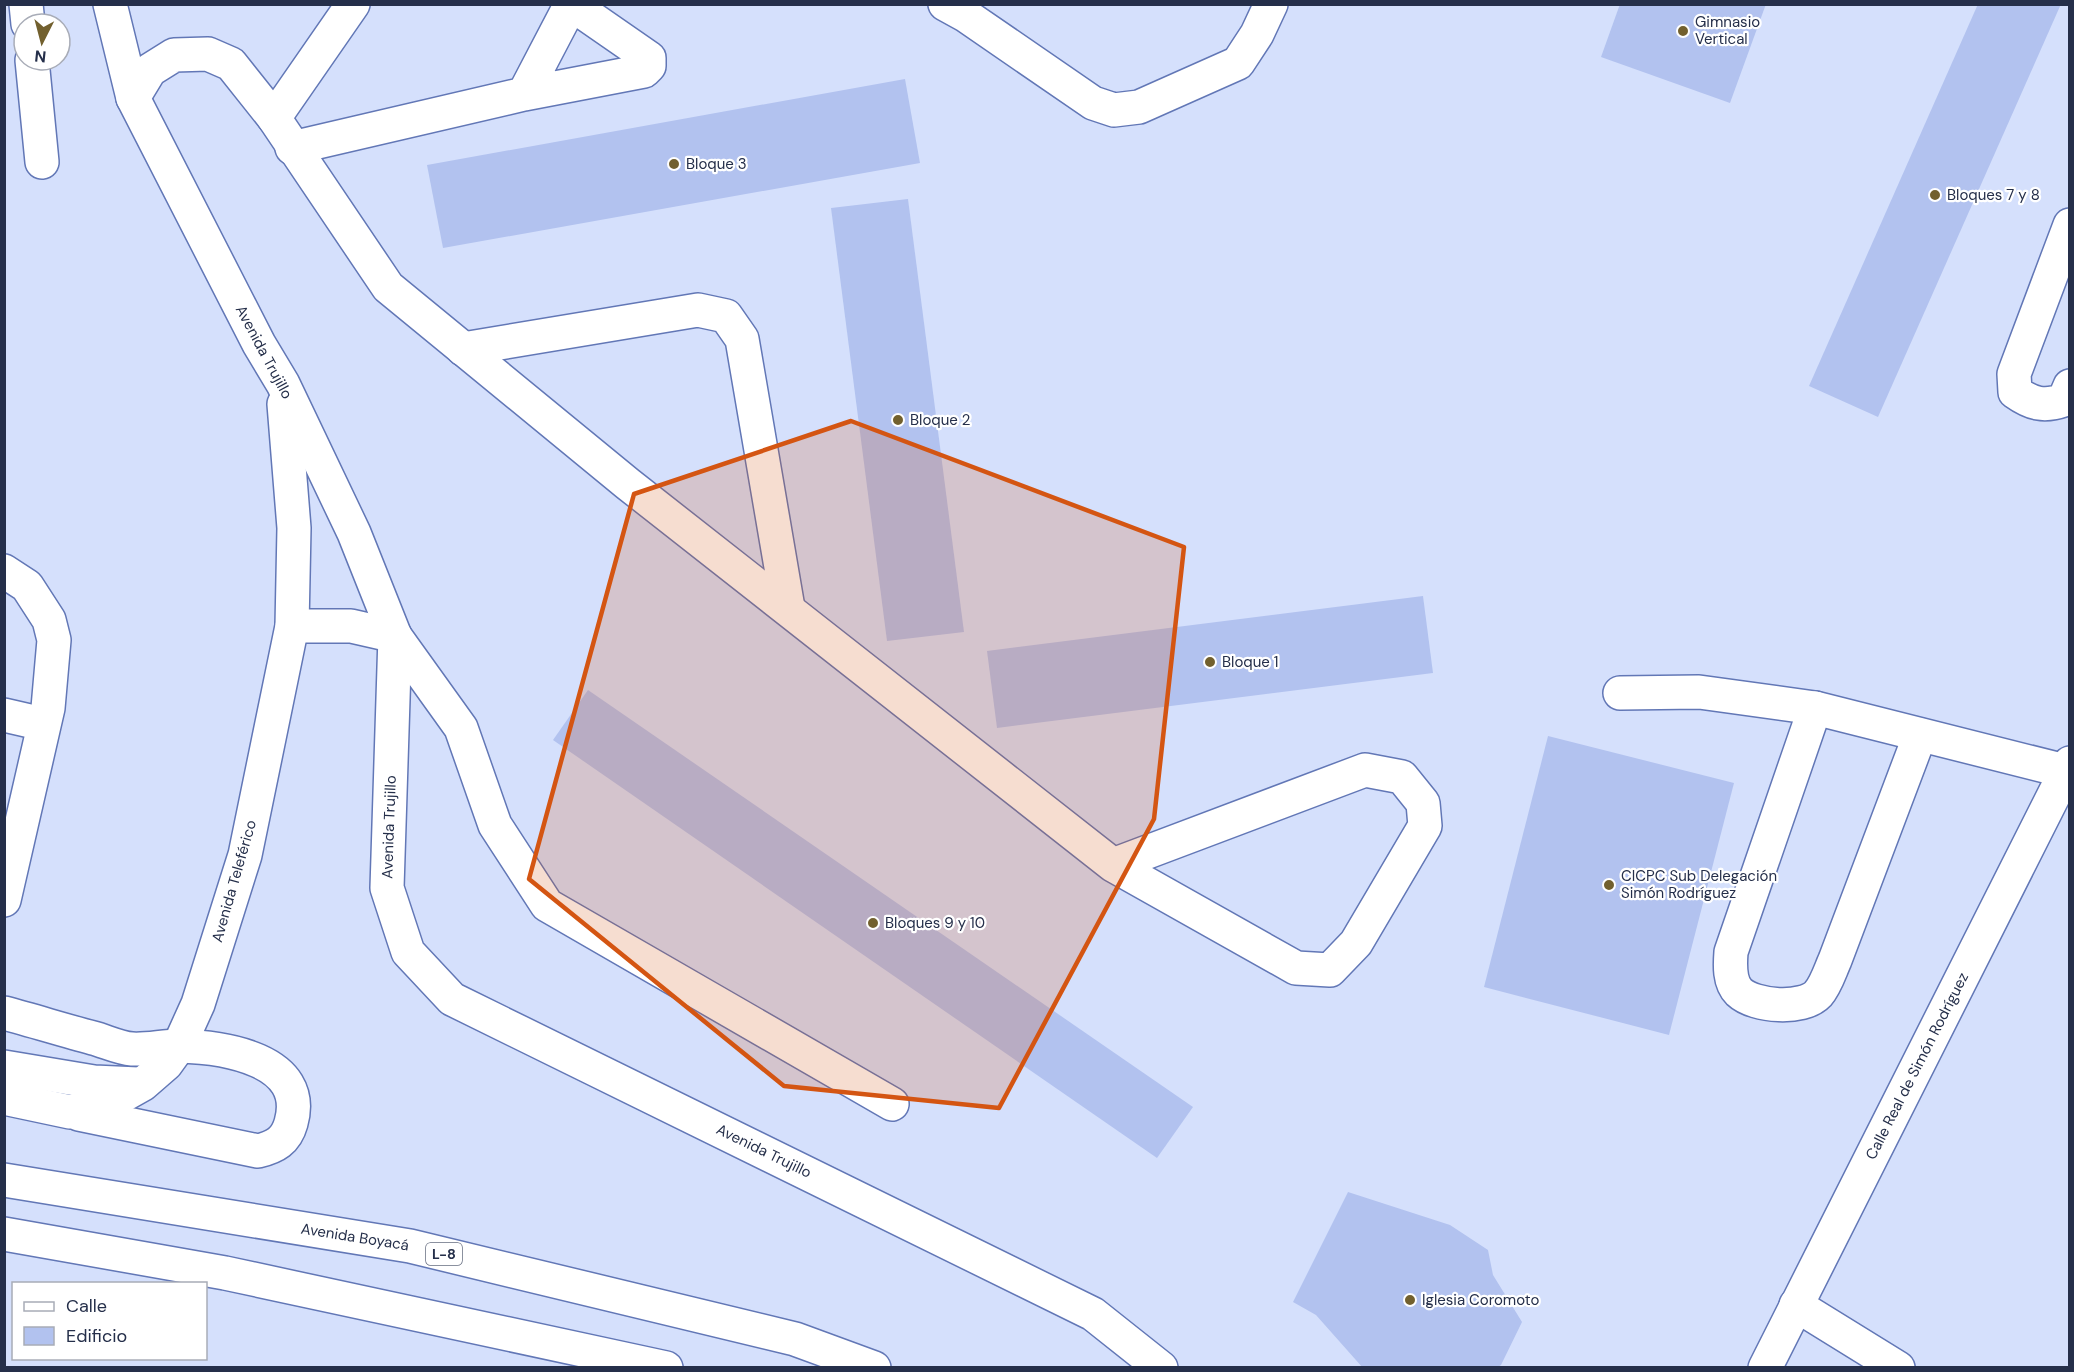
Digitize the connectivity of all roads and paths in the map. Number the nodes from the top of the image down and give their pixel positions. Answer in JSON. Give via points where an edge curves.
{"nodes":[{"id":1,"x":110,"y":4,"type":"edge"},
{"id":2,"x":353,"y":4,"type":"edge"},
{"id":3,"x":1271,"y":4,"type":"edge"},
{"id":4,"x":968,"y":8,"type":"edge"},
{"id":5,"x":33,"y":72,"type":"edge"},
{"id":6,"x":524,"y":94,"type":"dead end"},
{"id":7,"x":133,"y":98,"type":"junction"},
{"id":8,"x":274,"y":118,"type":"junction"},
{"id":9,"x":292,"y":148,"type":"junction"},
{"id":10,"x":42,"y":162,"type":"dead end"},
{"id":11,"x":2070,"y":225,"type":"edge"},
{"id":12,"x":464,"y":349,"type":"junction"},
{"id":13,"x":283,"y":384,"type":"junction"},
{"id":14,"x":2070,"y":386,"type":"edge"},
{"id":15,"x":4,"y":571,"type":"edge"},
{"id":16,"x":788,"y":608,"type":"junction"},
{"id":17,"x":292,"y":626,"type":"junction"},
{"id":18,"x":395,"y":636,"type":"junction"},
{"id":19,"x":1620,"y":693,"type":"dead end"},
{"id":20,"x":1815,"y":708,"type":"junction"},
{"id":21,"x":4,"y":715,"type":"edge"},
{"id":22,"x":43,"y":724,"type":"junction"},
{"id":23,"x":1920,"y":735,"type":"junction"},
{"id":24,"x":2068,"y":767,"type":"edge"},
{"id":25,"x":1113,"y":865,"type":"junction"},
{"id":26,"x":4,"y":900,"type":"edge"},
{"id":27,"x":4,"y":1013,"type":"edge"},
{"id":28,"x":179,"y":1046,"type":"junction"},
{"id":29,"x":4,"y":1067,"type":"edge"},
{"id":30,"x":143,"y":1084,"type":"junction"},
{"id":31,"x":4,"y":1098,"type":"edge"},
{"id":32,"x":892,"y":1104,"type":"dead end"},
{"id":33,"x":70,"y":1112,"type":"junction"},
{"id":34,"x":4,"y":1180,"type":"edge"},
{"id":35,"x":4,"y":1234,"type":"edge"},
{"id":36,"x":1796,"y":1305,"type":"junction"},
{"id":37,"x":666,"y":1368,"type":"edge"},
{"id":38,"x":874,"y":1368,"type":"edge"},
{"id":39,"x":1161,"y":1368,"type":"edge"},
{"id":40,"x":1765,"y":1368,"type":"edge"},
{"id":41,"x":1898,"y":1368,"type":"edge"}],
"edges":[{"from":1,"to":7,"type":"main road","name":"Avenida Trujillo"},
{"from":2,"to":8,"type":"main road"},
{"from":3,"to":4,"type":"main road","via":[[1238,63],[1139,107],[1114,110],[1093,103]]},
{"from":5,"to":10,"type":"main road"},
{"from":6,"to":9,"type":"main road"},
{"from":7,"to":8,"type":"main road","via":[[150,70],[174,55],[208,54],[231,64]]},
{"from":7,"to":13,"type":"main road","name":"Avenida Trujillo","via":[[258,344]]},
{"from":8,"to":9,"type":"main road"},
{"from":9,"to":12,"type":"main road","via":[[388,287]]},
{"from":11,"to":14,"type":"main road","via":[[2014,375],[2015,392],[2029,402],[2048,405],[2064,400]]},
{"from":12,"to":16,"type":"main road","via":[[628,484]]},
{"from":12,"to":16,"type":"main road","via":[[698,310],[726,316],[742,339]]},
{"from":13,"to":17,"type":"main road","name":"Avenida Teleférico","via":[[294,528]]},
{"from":13,"to":18,"type":"main road","name":"Avenida Trujillo","via":[[354,533]]},
{"from":15,"to":22,"type":"main road","via":[[27,586],[49,621],[54,640]]},
{"from":16,"to":25,"type":"main road"},
{"from":17,"to":18,"type":"main road","via":[[351,626]]},
{"from":17,"to":28,"type":"main road","name":"Avenida Teleférico","via":[[244,855],[198,1004]]},
{"from":18,"to":32,"type":"main road","via":[[461,728],[495,825],[547,905]]},
{"from":18,"to":39,"type":"main road","name":"Avenida Trujillo","via":[[387,888],[408,952],[444,992],[1093,1314]]},
{"from":19,"to":20,"type":"main road","via":[[1709,692]]},
{"from":20,"to":23,"type":"main road"},
{"from":20,"to":23,"type":"main road","via":[[1731,952],[1730,971],[1738,992],[1753,999],[1803,1003],[1818,994],[1835,960]]},
{"from":21,"to":22,"type":"main road"},
{"from":22,"to":26,"type":"main road"},
{"from":23,"to":24,"type":"main road"},
{"from":24,"to":36,"type":"main road","name":"Calle Real de Simón Rodríguez"},
{"from":25,"to":25,"type":"main road","via":[[1296,968],[1330,970],[1356,943],[1425,826],[1424,803],[1402,777],[1365,770]]},
{"from":27,"to":28,"type":"main road","via":[[131,1049]]},
{"from":28,"to":30,"type":"main road","name":"Avenida Teleférico"},
{"from":28,"to":33,"type":"main road","via":[[241,1054],[278,1072],[291,1092],[293,1108],[291,1124],[276,1146],[258,1150]]},
{"from":29,"to":30,"type":"main road","via":[[94,1082]]},
{"from":30,"to":33,"type":"main road","name":"Avenida Teleférico","via":[[111,1102]]},
{"from":31,"to":33,"type":"main road","name":"Avenida Teleférico"},
{"from":34,"to":38,"type":"main road","name":"Avenida Boyacá","number":"L-8","via":[[410,1246],[795,1339]]},
{"from":35,"to":37,"type":"main road","via":[[225,1273]]},
{"from":36,"to":40,"type":"main road","name":"Calle Real de Simón Rodríguez"},
{"from":36,"to":41,"type":"main road"}]}
